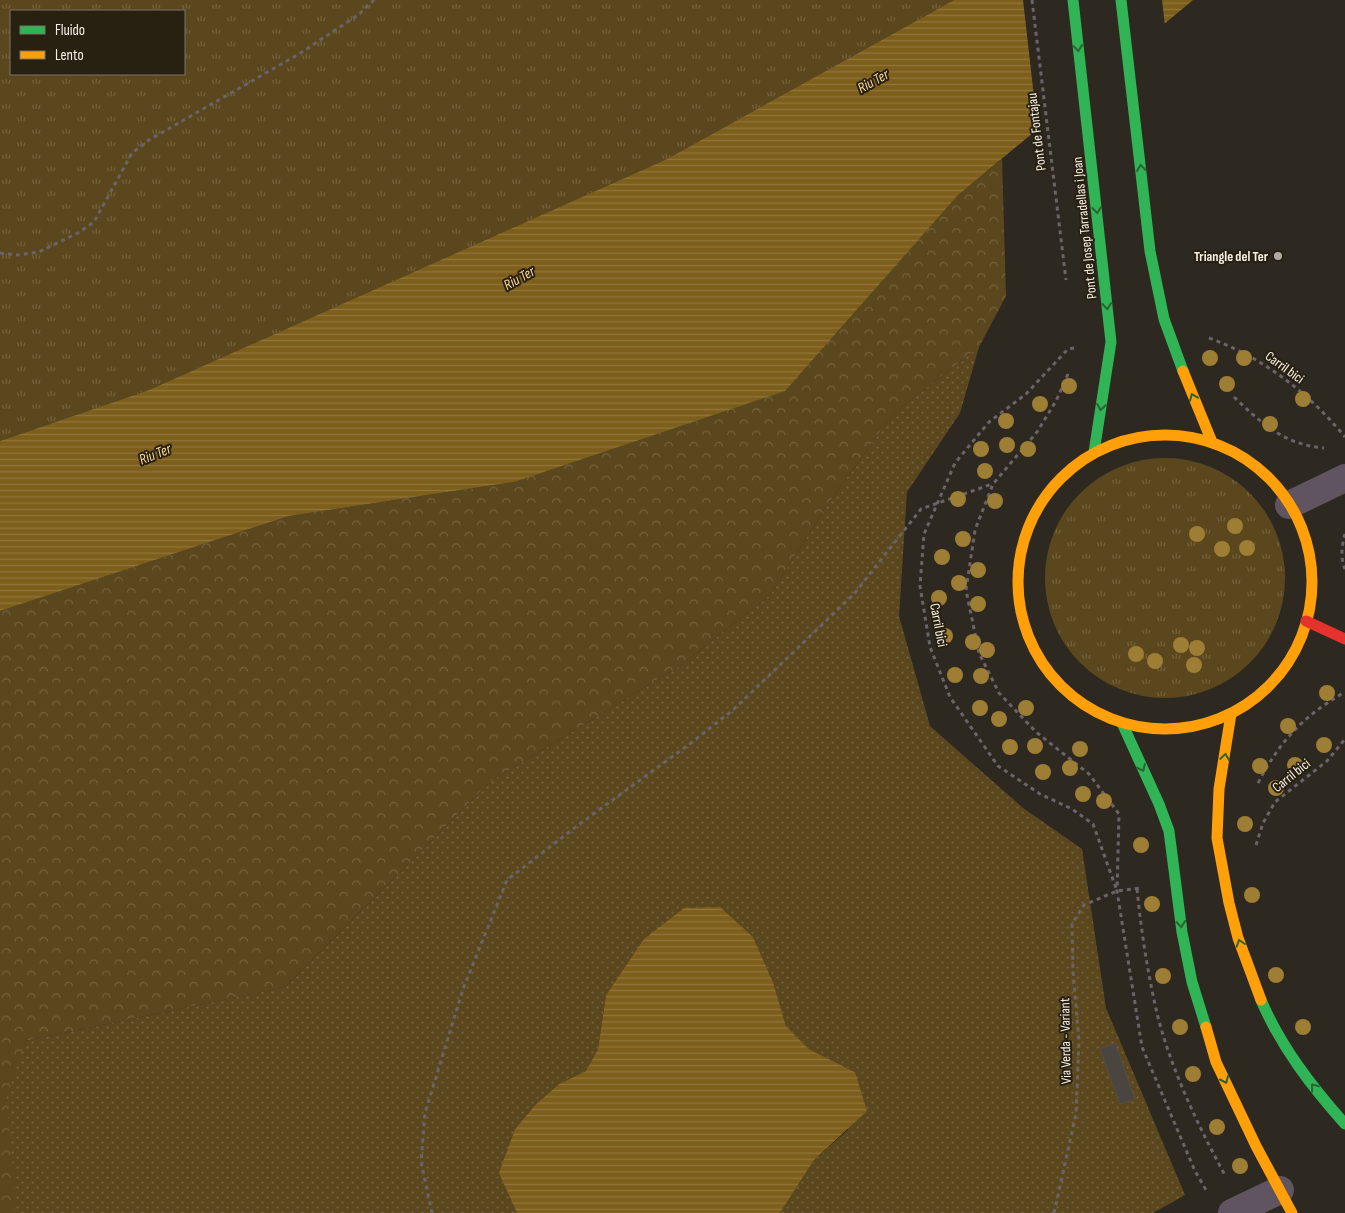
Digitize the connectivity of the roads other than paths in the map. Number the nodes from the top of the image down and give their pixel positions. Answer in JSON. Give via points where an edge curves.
{"nodes":[{"id":1,"x":1072,"y":0,"type":"edge"},
{"id":2,"x":1121,"y":0,"type":"edge"},
{"id":3,"x":1212,"y":442,"type":"junction"},
{"id":4,"x":1094,"y":452,"type":"junction"},
{"id":5,"x":1345,"y":478,"type":"edge"},
{"id":6,"x":1289,"y":505,"type":"junction"},
{"id":7,"x":1306,"y":621,"type":"junction"},
{"id":8,"x":1345,"y":638,"type":"edge"},
{"id":9,"x":1231,"y":714,"type":"junction"},
{"id":10,"x":1122,"y":723,"type":"junction"},
{"id":11,"x":1345,"y":1124,"type":"edge"},
{"id":12,"x":1286,"y":1202,"type":"edge"},
{"id":13,"x":1232,"y":1213,"type":"edge"}],
"edges":[{"from":1,"to":4,"type":"street","name":"Pont de Josep Tarradellas i Joan","one_way":true,"via":[[1111,342]]},
{"from":3,"to":2,"type":"street","one_way":true,"via":[[1164,319],[1150,251]]},
{"from":3,"to":4,"type":"street","via":[[1171,434],[1152,434]]},
{"from":3,"to":6,"type":"street","via":[[1253,464],[1276,486]]},
{"from":4,"to":10,"type":"street","via":[[1069,470],[1044,500],[1029,528],[1021,558],[1020,590],[1024,621],[1036,650],[1053,676],[1086,706]]},
{"from":5,"to":6,"type":"street"},
{"from":6,"to":7,"type":"street","via":[[1304,539],[1309,561],[1310,599]]},
{"from":7,"to":8,"type":"street"},
{"from":7,"to":9,"type":"street","via":[[1289,661],[1278,675]]},
{"from":9,"to":10,"type":"street","via":[[1215,722],[1173,730],[1139,728]]},
{"from":11,"to":9,"type":"street","one_way":true,"via":[[1308,1079],[1282,1040],[1262,1003],[1235,928],[1217,836],[1218,800]]},
{"from":10,"to":12,"type":"street","one_way":true,"via":[[1169,831],[1192,982],[1216,1062]]},
{"from":12,"to":13,"type":"street"}]}
